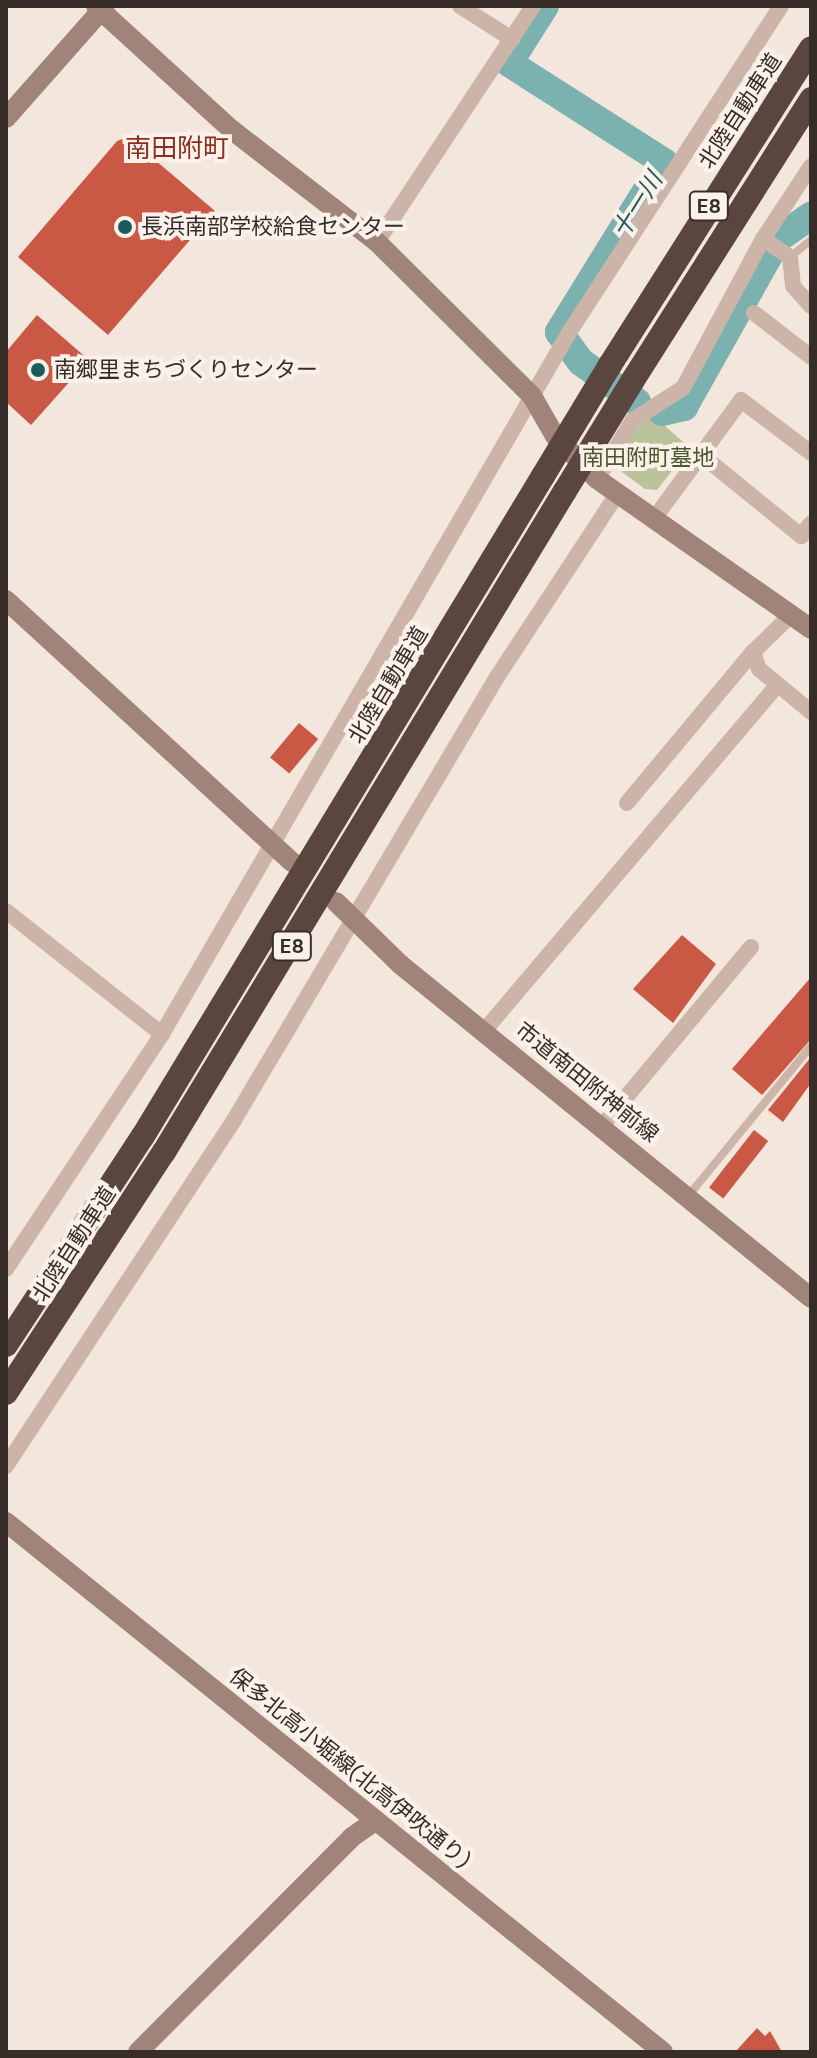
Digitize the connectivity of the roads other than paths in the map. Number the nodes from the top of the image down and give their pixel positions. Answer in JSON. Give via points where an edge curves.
{"nodes":[{"id":1,"x":460,"y":6,"type":"edge"},
{"id":2,"x":533,"y":6,"type":"edge"},
{"id":3,"x":781,"y":6,"type":"edge"},
{"id":4,"x":101,"y":7,"type":"edge"},
{"id":5,"x":512,"y":39,"type":"junction"},
{"id":6,"x":811,"y":48,"type":"edge"},
{"id":7,"x":811,"y":99,"type":"edge"},
{"id":8,"x":6,"y":118,"type":"edge"},
{"id":9,"x":811,"y":166,"type":"edge"},
{"id":10,"x":765,"y":240,"type":"junction"},
{"id":11,"x":811,"y":240,"type":"edge"},
{"id":12,"x":377,"y":242,"type":"junction"},
{"id":13,"x":786,"y":254,"type":"junction"},
{"id":14,"x":811,"y":306,"type":"edge"},
{"id":15,"x":754,"y":313,"type":"dead end"},
{"id":16,"x":811,"y":357,"type":"edge"},
{"id":17,"x":532,"y":396,"type":"junction"},
{"id":18,"x":699,"y":453,"type":"junction"},
{"id":19,"x":811,"y":453,"type":"edge"},
{"id":20,"x":597,"y":479,"type":"junction"},
{"id":21,"x":617,"y":494,"type":"junction"},
{"id":22,"x":653,"y":520,"type":"junction"},
{"id":23,"x":811,"y":523,"type":"edge"},
{"id":24,"x":6,"y":600,"type":"edge"},
{"id":25,"x":791,"y":615,"type":"junction"},
{"id":26,"x":811,"y":629,"type":"edge"},
{"id":27,"x":753,"y":652,"type":"junction"},
{"id":28,"x":777,"y":685,"type":"junction"},
{"id":29,"x":811,"y":712,"type":"edge"},
{"id":30,"x":627,"y":803,"type":"dead end"},
{"id":31,"x":274,"y":849,"type":"junction"},
{"id":32,"x":292,"y":862,"type":"dead end"},
{"id":33,"x":336,"y":902,"type":"dead end"},
{"id":34,"x":6,"y":911,"type":"edge"},
{"id":35,"x":355,"y":920,"type":"junction"},
{"id":36,"x":751,"y":947,"type":"dead end"},
{"id":37,"x":484,"y":1031,"type":"junction"},
{"id":38,"x":162,"y":1034,"type":"junction"},
{"id":39,"x":811,"y":1046,"type":"edge"},
{"id":40,"x":602,"y":1126,"type":"junction"},
{"id":41,"x":689,"y":1195,"type":"junction"},
{"id":42,"x":6,"y":1269,"type":"edge"},
{"id":43,"x":811,"y":1298,"type":"edge"},
{"id":44,"x":6,"y":1345,"type":"edge"},
{"id":45,"x":6,"y":1393,"type":"edge"},
{"id":46,"x":6,"y":1466,"type":"edge"},
{"id":47,"x":6,"y":1522,"type":"edge"},
{"id":48,"x":375,"y":1821,"type":"junction"},
{"id":49,"x":138,"y":2052,"type":"edge"},
{"id":50,"x":663,"y":2052,"type":"edge"}],
"edges":[{"from":1,"to":5,"type":"street"},
{"from":2,"to":5,"type":"street"},
{"from":3,"to":17,"type":"street"},
{"from":4,"to":8,"type":"street"},
{"from":4,"to":12,"type":"street","via":[[232,130]]},
{"from":5,"to":12,"type":"street"},
{"from":6,"to":44,"type":"highway","name":"北陸自動車道","number":"E8","bridge":true,"via":[[610,365],[160,1110]]},
{"from":7,"to":45,"type":"highway","name":"北陸自動車道","number":"E8","bridge":true,"via":[[633,380],[173,1139]]},
{"from":9,"to":10,"type":"street"},
{"from":10,"to":13,"type":"street"},
{"from":10,"to":20,"type":"street","via":[[683,388],[633,420]]},
{"from":11,"to":13,"type":"lane"},
{"from":12,"to":17,"type":"street"},
{"from":13,"to":14,"type":"street","via":[[793,286]]},
{"from":15,"to":16,"type":"street"},
{"from":17,"to":20,"type":"street","via":[[555,436]]},
{"from":17,"to":31,"type":"street"},
{"from":18,"to":19,"type":"street","via":[[741,400]]},
{"from":18,"to":22,"type":"street"},
{"from":18,"to":23,"type":"street","via":[[801,536]]},
{"from":20,"to":21,"type":"street"},
{"from":21,"to":22,"type":"street"},
{"from":21,"to":35,"type":"street","via":[[497,677]]},
{"from":22,"to":25,"type":"street"},
{"from":24,"to":31,"type":"street"},
{"from":25,"to":26,"type":"street"},
{"from":25,"to":27,"type":"street"},
{"from":27,"to":28,"type":"street","via":[[759,669]]},
{"from":27,"to":30,"type":"street"},
{"from":28,"to":29,"type":"street"},
{"from":28,"to":37,"type":"street"},
{"from":31,"to":32,"type":"street"},
{"from":31,"to":38,"type":"street"},
{"from":33,"to":35,"type":"street","name":"市道南田附神前線"},
{"from":34,"to":38,"type":"street"},
{"from":35,"to":37,"type":"street","name":"市道南田附神前線"},
{"from":35,"to":46,"type":"street","via":[[234,1120]]},
{"from":36,"to":40,"type":"street"},
{"from":37,"to":40,"type":"street","name":"市道南田附神前線"},
{"from":38,"to":42,"type":"street"},
{"from":39,"to":41,"type":"lane"},
{"from":40,"to":41,"type":"street","name":"市道南田附神前線"},
{"from":41,"to":43,"type":"street","name":"市道南田附神前線"},
{"from":47,"to":48,"type":"street","name":"保多北高小堀線(北高伊吹通り)"},
{"from":48,"to":49,"type":"street","via":[[352,1837]]},
{"from":48,"to":50,"type":"street","name":"保多北高小堀線(北高伊吹通り)"}]}
